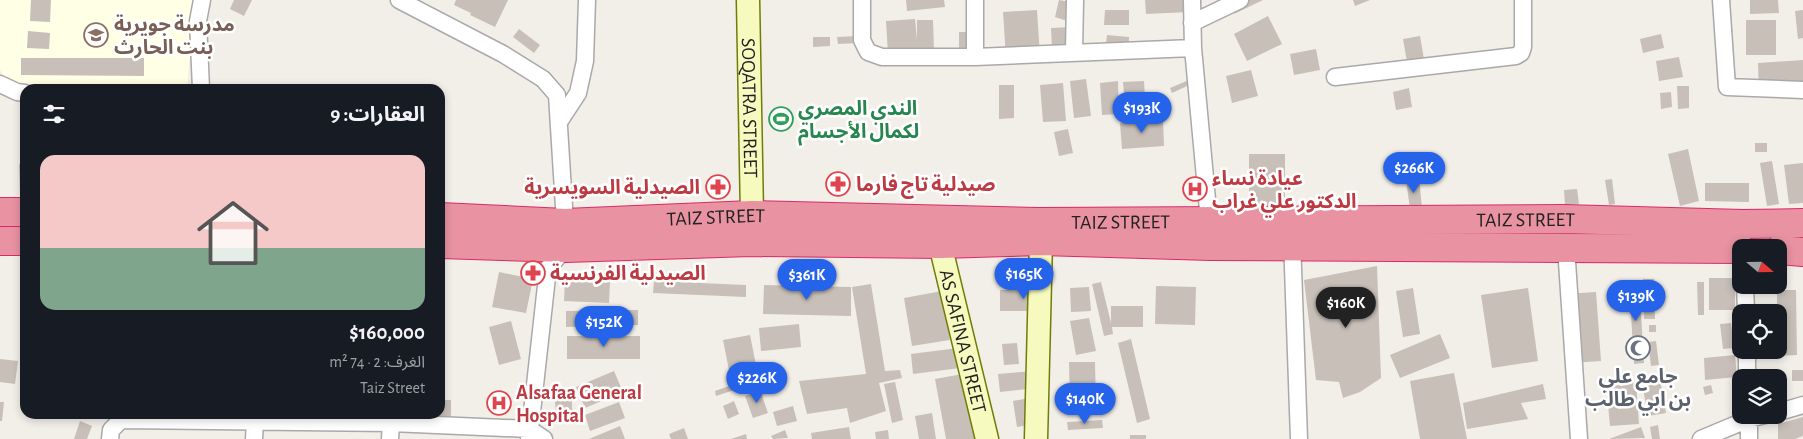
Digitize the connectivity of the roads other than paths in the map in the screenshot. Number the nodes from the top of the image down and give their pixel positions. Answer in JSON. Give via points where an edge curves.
{"nodes":[{"id":1,"x":202,"y":0,"type":"edge"},
{"id":2,"x":399,"y":0,"type":"edge"},
{"id":3,"x":587,"y":0,"type":"edge"},
{"id":4,"x":748,"y":0,"type":"edge"},
{"id":5,"x":862,"y":0,"type":"edge"},
{"id":6,"x":975,"y":0,"type":"edge"},
{"id":7,"x":1075,"y":0,"type":"edge"},
{"id":8,"x":1192,"y":0,"type":"edge"},
{"id":9,"x":1240,"y":0,"type":"edge"},
{"id":10,"x":1523,"y":0,"type":"edge"},
{"id":11,"x":1721,"y":0,"type":"edge"},
{"id":12,"x":1192,"y":23,"type":"junction"},
{"id":13,"x":1193,"y":48,"type":"junction"},
{"id":14,"x":1074,"y":52,"type":"junction"},
{"id":15,"x":975,"y":57,"type":"junction"},
{"id":16,"x":1335,"y":76,"type":"dead end"},
{"id":17,"x":0,"y":84,"type":"edge"},
{"id":18,"x":201,"y":84,"type":"edge"},
{"id":19,"x":1803,"y":90,"type":"edge"},
{"id":20,"x":20,"y":92,"type":"edge"},
{"id":21,"x":559,"y":122,"type":"junction"},
{"id":22,"x":0,"y":212,"type":"edge"},
{"id":23,"x":20,"y":212,"type":"edge"},
{"id":24,"x":752,"y":215,"type":"junction"},
{"id":25,"x":445,"y":218,"type":"edge"},
{"id":26,"x":1209,"y":221,"type":"junction"},
{"id":27,"x":1803,"y":223,"type":"edge"},
{"id":28,"x":1292,"y":233,"type":"junction"},
{"id":29,"x":566,"y":235,"type":"junction"},
{"id":30,"x":1734,"y":239,"type":"edge"},
{"id":31,"x":1747,"y":239,"type":"edge"},
{"id":32,"x":1041,"y":240,"type":"junction"},
{"id":33,"x":1732,"y":240,"type":"edge"},
{"id":34,"x":0,"y":241,"type":"edge"},
{"id":35,"x":20,"y":241,"type":"edge"},
{"id":36,"x":751,"y":242,"type":"junction"},
{"id":37,"x":940,"y":244,"type":"junction"},
{"id":38,"x":445,"y":245,"type":"edge"},
{"id":39,"x":1566,"y":247,"type":"junction"},
{"id":40,"x":1788,"y":251,"type":"edge"},
{"id":41,"x":1803,"y":252,"type":"edge"},
{"id":42,"x":541,"y":258,"type":"junction"},
{"id":43,"x":1803,"y":405,"type":"edge"},
{"id":44,"x":1787,"y":410,"type":"edge"},
{"id":45,"x":121,"y":419,"type":"edge"},
{"id":46,"x":176,"y":419,"type":"edge"},
{"id":47,"x":255,"y":422,"type":"junction"},
{"id":48,"x":1734,"y":424,"type":"edge"},
{"id":49,"x":1749,"y":424,"type":"edge"},
{"id":50,"x":391,"y":425,"type":"edge"},
{"id":51,"x":529,"y":434,"type":"edge"},
{"id":52,"x":110,"y":439,"type":"edge"},
{"id":53,"x":254,"y":439,"type":"edge"},
{"id":54,"x":544,"y":439,"type":"edge"},
{"id":55,"x":987,"y":439,"type":"edge"},
{"id":56,"x":1036,"y":439,"type":"edge"},
{"id":57,"x":1298,"y":439,"type":"edge"},
{"id":58,"x":1579,"y":439,"type":"edge"},
{"id":59,"x":1701,"y":439,"type":"edge"},
{"id":60,"x":1749,"y":439,"type":"edge"}],
"edges":[{"from":1,"to":18,"type":"street","via":[[198,21]]},
{"from":2,"to":21,"type":"street","via":[[503,54],[543,79],[557,95]]},
{"from":3,"to":21,"type":"street","via":[[585,61],[578,93]]},
{"from":4,"to":24,"type":"street","name":"SOQATRA STREET"},
{"from":5,"to":15,"type":"street","via":[[862,40],[868,52],[882,57]]},
{"from":6,"to":15,"type":"street"},
{"from":7,"to":14,"type":"street"},
{"from":8,"to":12,"type":"street"},
{"from":9,"to":12,"type":"street"},
{"from":10,"to":16,"type":"street","via":[[1523,47],[1522,53],[1516,56]]},
{"from":11,"to":19,"type":"street","via":[[1727,87]]},
{"from":12,"to":13,"type":"street"},
{"from":13,"to":14,"type":"street"},
{"from":13,"to":26,"type":"street"},
{"from":14,"to":15,"type":"street"},
{"from":17,"to":20,"type":"street"},
{"from":21,"to":29,"type":"street"},
{"from":22,"to":23,"type":"highway"},
{"from":24,"to":26,"type":"highway","name":"TAIZ STREET","via":[[1038,222]]},
{"from":24,"to":29,"type":"highway","name":"TAIZ STREET"},
{"from":24,"to":36,"type":"highway"},
{"from":25,"to":29,"type":"highway","name":"TAIZ STREET"},
{"from":26,"to":28,"type":"highway","name":"TAIZ STREET"},
{"from":27,"to":31,"type":"highway","name":"TAIZ STREET"},
{"from":28,"to":30,"type":"highway","name":"TAIZ STREET","via":[[1564,219]]},
{"from":28,"to":32,"type":"highway","name":"TAIZ STREET","via":[[1211,246]]},
{"from":28,"to":39,"type":"highway","name":"TAIZ STREET"},
{"from":28,"to":57,"type":"street"},
{"from":29,"to":36,"type":"highway","name":"TAIZ STREET"},
{"from":29,"to":42,"type":"highway","name":"TAIZ STREET"},
{"from":32,"to":37,"type":"highway","name":"TAIZ STREET"},
{"from":32,"to":56,"type":"street"},
{"from":33,"to":39,"type":"highway","name":"TAIZ STREET"},
{"from":34,"to":35,"type":"highway"},
{"from":36,"to":37,"type":"highway","name":"TAIZ STREET"},
{"from":37,"to":55,"type":"street","name":"AS SAFINA STREET"},
{"from":38,"to":42,"type":"highway","name":"TAIZ STREET"},
{"from":39,"to":58,"type":"street"},
{"from":40,"to":41,"type":"highway"},
{"from":42,"to":51,"type":"street"},
{"from":43,"to":44,"type":"street"},
{"from":45,"to":52,"type":"street","via":[[111,430]]},
{"from":46,"to":47,"type":"street"},
{"from":47,"to":50,"type":"street"},
{"from":47,"to":53,"type":"street"},
{"from":48,"to":59,"type":"street"},
{"from":49,"to":60,"type":"street"},
{"from":50,"to":51,"type":"street"},
{"from":51,"to":54,"type":"street"}]}
